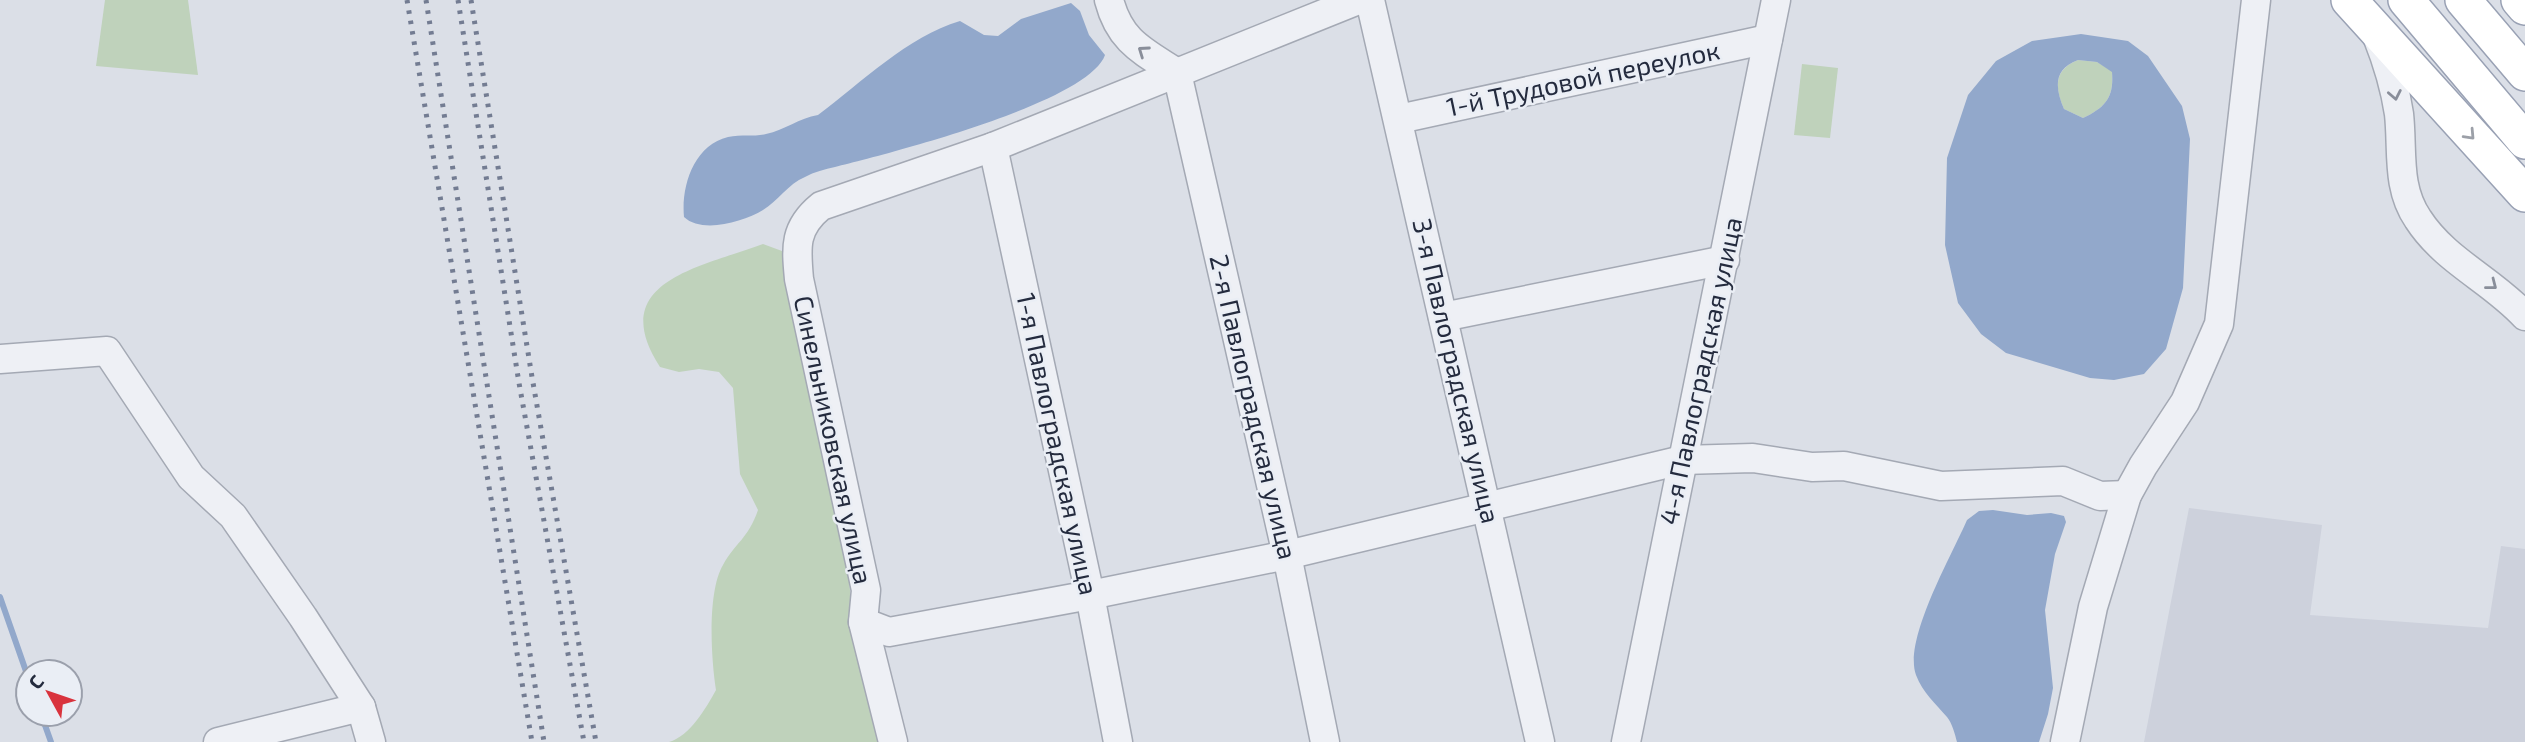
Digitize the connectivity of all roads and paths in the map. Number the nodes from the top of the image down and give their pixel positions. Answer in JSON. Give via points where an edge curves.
{"nodes":[{"id":1,"x":1109,"y":0,"type":"edge"},
{"id":2,"x":1359,"y":0,"type":"edge"},
{"id":3,"x":1370,"y":0,"type":"edge"},
{"id":4,"x":1776,"y":0,"type":"edge"},
{"id":5,"x":2256,"y":0,"type":"edge"},
{"id":6,"x":2349,"y":0,"type":"edge"},
{"id":7,"x":2406,"y":0,"type":"edge"},
{"id":8,"x":2463,"y":0,"type":"edge"},
{"id":9,"x":2519,"y":0,"type":"edge"},
{"id":10,"x":2525,"y":7,"type":"edge"},
{"id":11,"x":2375,"y":30,"type":"junction"},
{"id":12,"x":1768,"y":39,"type":"junction"},
{"id":13,"x":1177,"y":73,"type":"junction"},
{"id":14,"x":2525,"y":73,"type":"edge"},
{"id":15,"x":1399,"y":119,"type":"junction"},
{"id":16,"x":2525,"y":141,"type":"edge"},
{"id":17,"x":993,"y":148,"type":"junction"},
{"id":18,"x":2525,"y":194,"type":"edge"},
{"id":19,"x":1725,"y":260,"type":"junction"},
{"id":20,"x":2525,"y":316,"type":"edge"},
{"id":21,"x":1443,"y":317,"type":"junction"},
{"id":22,"x":0,"y":359,"type":"edge"},
{"id":23,"x":1682,"y":460,"type":"junction"},
{"id":24,"x":2127,"y":495,"type":"junction"},
{"id":25,"x":1487,"y":505,"type":"junction"},
{"id":26,"x":1287,"y":555,"type":"junction"},
{"id":27,"x":1090,"y":595,"type":"junction"},
{"id":28,"x":863,"y":622,"type":"junction"},
{"id":29,"x":361,"y":708,"type":"junction"},
{"id":30,"x":218,"y":742,"type":"edge"},
{"id":31,"x":372,"y":742,"type":"edge"},
{"id":32,"x":893,"y":742,"type":"edge"},
{"id":33,"x":1118,"y":742,"type":"edge"},
{"id":34,"x":1325,"y":742,"type":"edge"},
{"id":35,"x":1540,"y":742,"type":"edge"},
{"id":36,"x":1626,"y":742,"type":"edge"},
{"id":37,"x":2065,"y":742,"type":"edge"}],
"edges":[{"from":13,"to":1,"type":"street","one_way":true,"via":[[1125,38]]},
{"from":2,"to":13,"type":"street"},
{"from":3,"to":15,"type":"street","name":"3-я Павлоградская улица"},
{"from":4,"to":12,"type":"street","name":"4-я Павлоградская улица"},
{"from":5,"to":24,"type":"street","via":[[2219,324],[2185,402]]},
{"from":6,"to":11,"type":"main road"},
{"from":7,"to":16,"type":"main road"},
{"from":8,"to":14,"type":"main road"},
{"from":9,"to":10,"type":"main road"},
{"from":11,"to":18,"type":"main road","one_way":true},
{"from":11,"to":20,"type":"street","one_way":true,"via":[[2399,115],[2406,198],[2433,239]]},
{"from":12,"to":15,"type":"street","name":"1-й Трудовой переулок"},
{"from":12,"to":19,"type":"street","name":"4-я Павлоградская улица"},
{"from":13,"to":17,"type":"street"},
{"from":13,"to":26,"type":"street","name":"2-я Павлоградская улица"},
{"from":15,"to":21,"type":"street","name":"3-я Павлоградская улица"},
{"from":17,"to":27,"type":"street","name":"1-я Павлоградская улица"},
{"from":17,"to":28,"type":"street","name":"Синельниковская улица","via":[[821,206],[804,219],[796,248],[866,590]]},
{"from":19,"to":21,"type":"street"},
{"from":19,"to":23,"type":"street","name":"4-я Павлоградская улица"},
{"from":21,"to":25,"type":"street","name":"3-я Павлоградская улица"},
{"from":22,"to":29,"type":"street","via":[[107,351],[191,477],[233,516]]},
{"from":23,"to":24,"type":"street","via":[[1753,458],[1812,467],[1844,466],[1941,486],[2063,481],[2100,496]]},
{"from":23,"to":25,"type":"street"},
{"from":23,"to":36,"type":"street","name":"4-я Павлоградская улица"},
{"from":24,"to":37,"type":"street","via":[[2092,607]]},
{"from":25,"to":26,"type":"street"},
{"from":25,"to":35,"type":"street","name":"3-я Павлоградская улица"},
{"from":26,"to":27,"type":"street"},
{"from":26,"to":34,"type":"street","name":"2-я Павлоградская улица"},
{"from":27,"to":28,"type":"street","via":[[889,632]]},
{"from":27,"to":33,"type":"street","name":"1-я Павлоградская улица"},
{"from":28,"to":32,"type":"street","name":"Синельниковская улица"},
{"from":29,"to":30,"type":"street"},
{"from":29,"to":31,"type":"street"}]}
